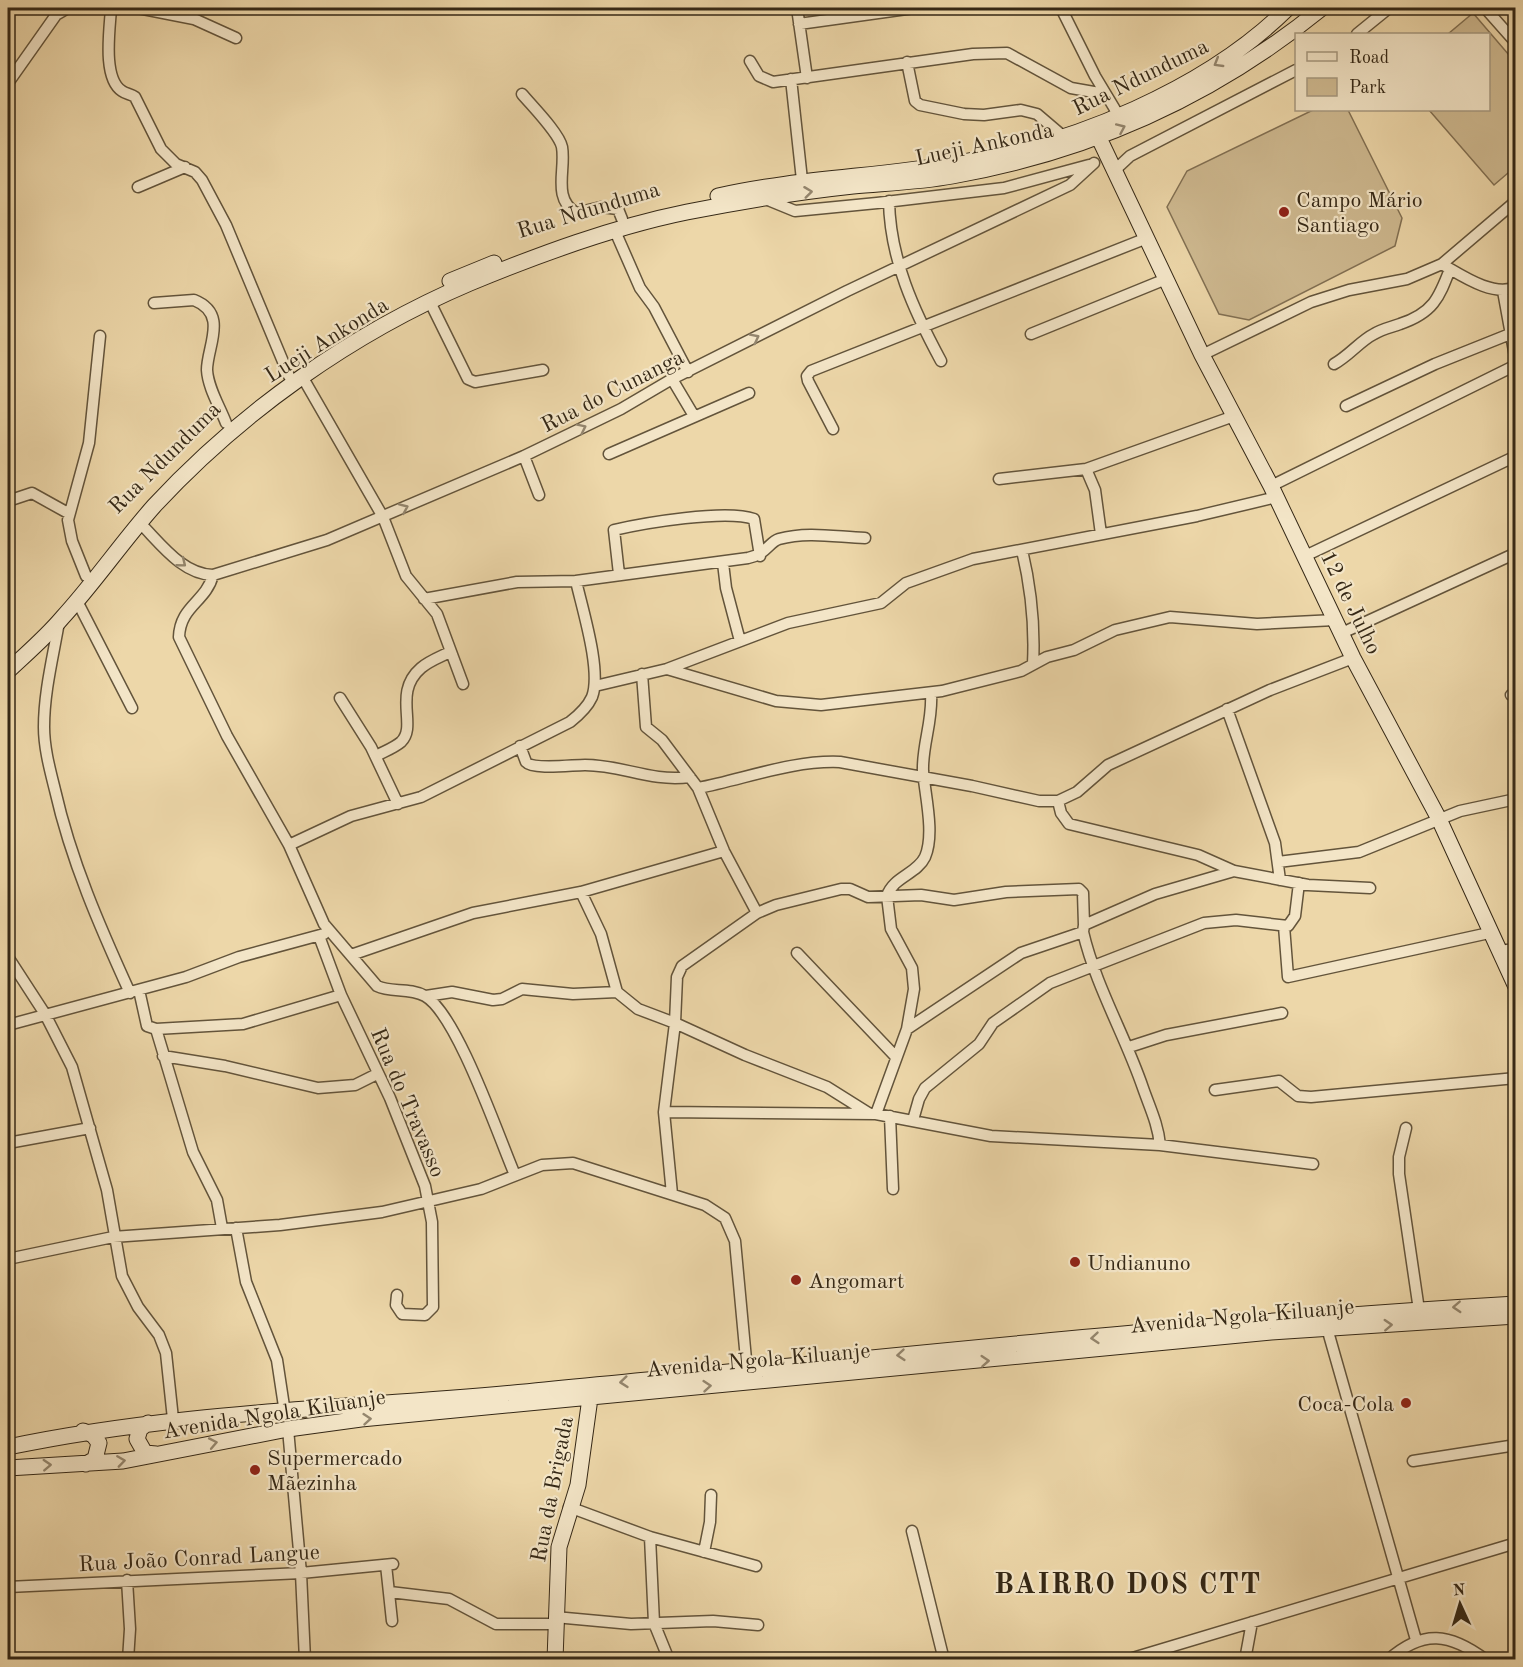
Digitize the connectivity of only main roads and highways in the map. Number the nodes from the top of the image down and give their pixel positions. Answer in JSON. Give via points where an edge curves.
{"nodes":[{"id":1,"x":1287,"y":8,"type":"edge"},
{"id":2,"x":1322,"y":8,"type":"edge"},
{"id":3,"x":1099,"y":138,"type":"junction"},
{"id":4,"x":619,"y":225,"type":"junction"},
{"id":5,"x":296,"y":377,"type":"junction"},
{"id":6,"x":8,"y":659,"type":"edge"},
{"id":7,"x":8,"y":671,"type":"edge"},
{"id":8,"x":1515,"y":987,"type":"edge"},
{"id":9,"x":1515,"y":1304,"type":"edge"},
{"id":10,"x":1515,"y":1316,"type":"edge"},
{"id":11,"x":590,"y":1398,"type":"junction"},
{"id":12,"x":148,"y":1423,"type":"junction"},
{"id":13,"x":83,"y":1431,"type":"junction"},
{"id":14,"x":8,"y":1446,"type":"edge"},
{"id":15,"x":156,"y":1454,"type":"junction"},
{"id":16,"x":86,"y":1464,"type":"junction"},
{"id":17,"x":8,"y":1468,"type":"edge"},
{"id":18,"x":555,"y":1659,"type":"edge"}],
"edges":[{"from":1,"to":4,"type":"main road","name":"Rua Ndunduma","one_way":true,"via":[[1234,53],[1119,116],[1064,137],[956,164],[742,190]]},
{"from":3,"to":2,"type":"main road","name":"Lueji Ankonda","one_way":true,"via":[[1203,89]]},
{"from":4,"to":3,"type":"main road","name":"Lueji Ankonda","one_way":true,"via":[[763,198],[950,177]]},
{"from":3,"to":8,"type":"main road","name":"12 de Julho","via":[[1202,355],[1438,819]]},
{"from":4,"to":5,"type":"main road","name":"Lueji Ankonda","via":[[430,302]]},
{"from":4,"to":5,"type":"main road","name":"Rua Ndunduma","via":[[538,246],[426,293],[368,325]]},
{"from":5,"to":6,"type":"main road","name":"Rua Ndunduma","via":[[226,423],[150,499],[31,638]]},
{"from":5,"to":7,"type":"main road","name":"Lueji Ankonda","via":[[190,470],[140,523],[59,622]]},
{"from":9,"to":12,"type":"main road","name":"Avenida Ngola Kiluanje","one_way":true},
{"from":11,"to":10,"type":"main road","name":"Avenida Ngola Kiluanje","one_way":true,"via":[[1327,1328]]},
{"from":15,"to":11,"type":"main road","name":"Avenida Ngola Kiluanje","one_way":true,"via":[[361,1419]]},
{"from":11,"to":18,"type":"main road","name":"Rua da Brigada","via":[[578,1485],[559,1547]]},
{"from":12,"to":13,"type":"main road","name":"Avenida Ngola Kiluanje"},
{"from":12,"to":15,"type":"main road","via":[[140,1429],[137,1439],[146,1453]]},
{"from":13,"to":14,"type":"main road","name":"Avenida Ngola Kiluanje"},
{"from":13,"to":16,"type":"main road","via":[[93,1435],[99,1449]]},
{"from":16,"to":15,"type":"main road","name":"Avenida Ngola Kiluanje","one_way":true},
{"from":17,"to":16,"type":"main road","name":"Avenida Ngola Kiluanje","one_way":true}]}
